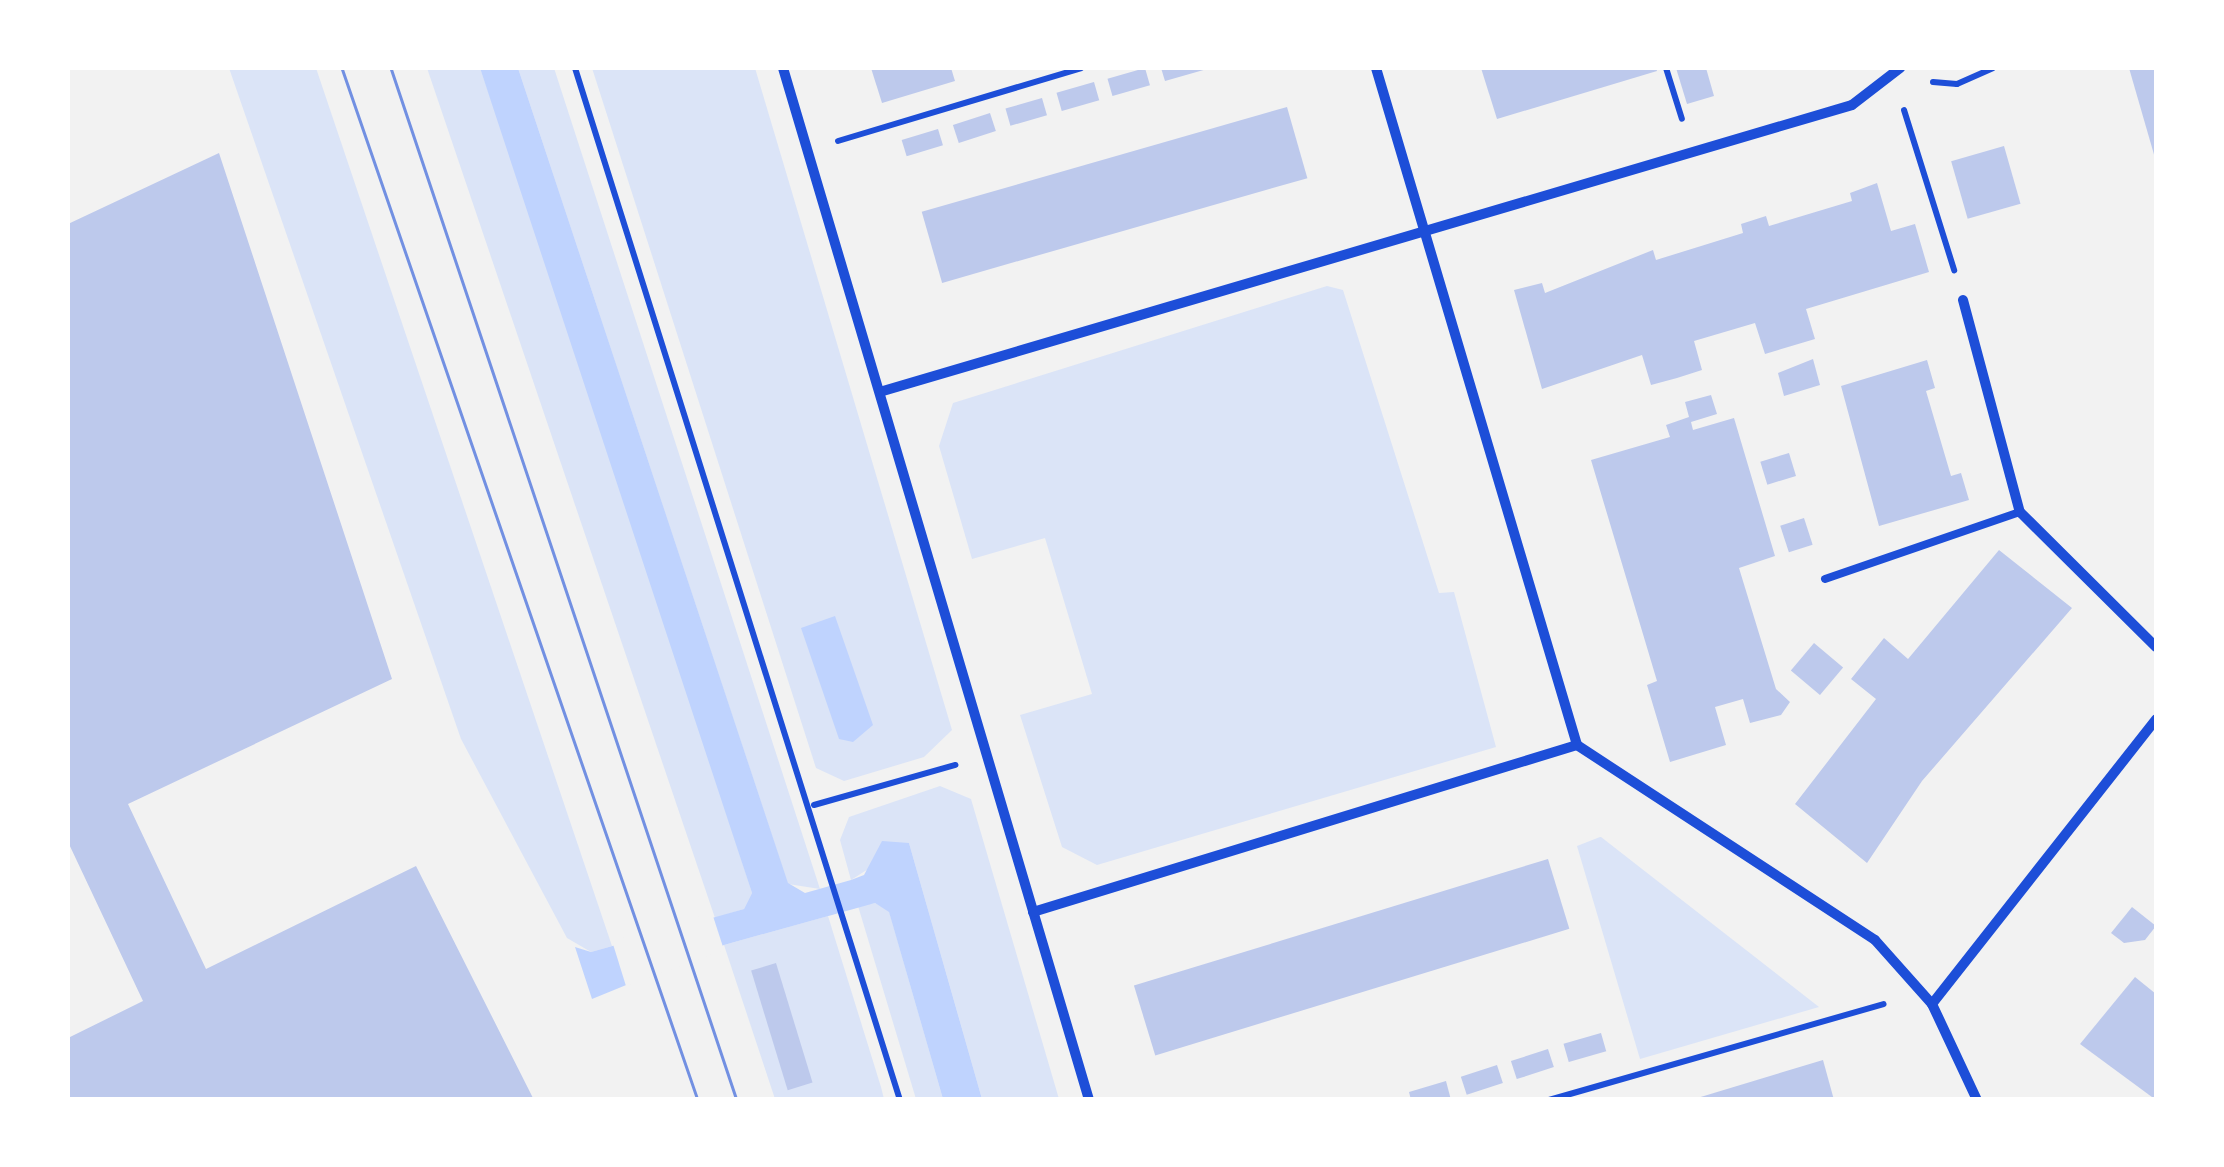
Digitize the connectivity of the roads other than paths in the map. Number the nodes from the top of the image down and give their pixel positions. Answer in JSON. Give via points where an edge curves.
{"nodes":[{"id":1,"x":783,"y":68,"type":"edge"},
{"id":2,"x":1376,"y":68,"type":"edge"},
{"id":3,"x":1897,"y":73,"type":"edge"},
{"id":4,"x":1424,"y":235,"type":"junction"},
{"id":5,"x":1963,"y":300,"type":"road end"},
{"id":6,"x":884,"y":391,"type":"junction"},
{"id":7,"x":2020,"y":512,"type":"junction"},
{"id":8,"x":1825,"y":579,"type":"dead end"},
{"id":9,"x":2156,"y":647,"type":"edge"},
{"id":10,"x":2156,"y":719,"type":"edge"},
{"id":11,"x":1577,"y":746,"type":"junction"},
{"id":12,"x":1033,"y":912,"type":"junction"},
{"id":13,"x":1932,"y":1004,"type":"junction"},
{"id":14,"x":1090,"y":1100,"type":"edge"},
{"id":15,"x":1977,"y":1100,"type":"edge"}],
"edges":[{"from":1,"to":6,"type":"street"},
{"from":2,"to":4,"type":"street"},
{"from":3,"to":4,"type":"street","via":[[1852,105]]},
{"from":4,"to":6,"type":"street"},
{"from":4,"to":11,"type":"street"},
{"from":5,"to":7,"type":"street"},
{"from":6,"to":12,"type":"street"},
{"from":7,"to":8,"type":"lane"},
{"from":7,"to":9,"type":"street"},
{"from":10,"to":13,"type":"street"},
{"from":11,"to":12,"type":"street"},
{"from":11,"to":13,"type":"street","via":[[1875,940]]},
{"from":12,"to":14,"type":"street"},
{"from":13,"to":15,"type":"street"}]}
